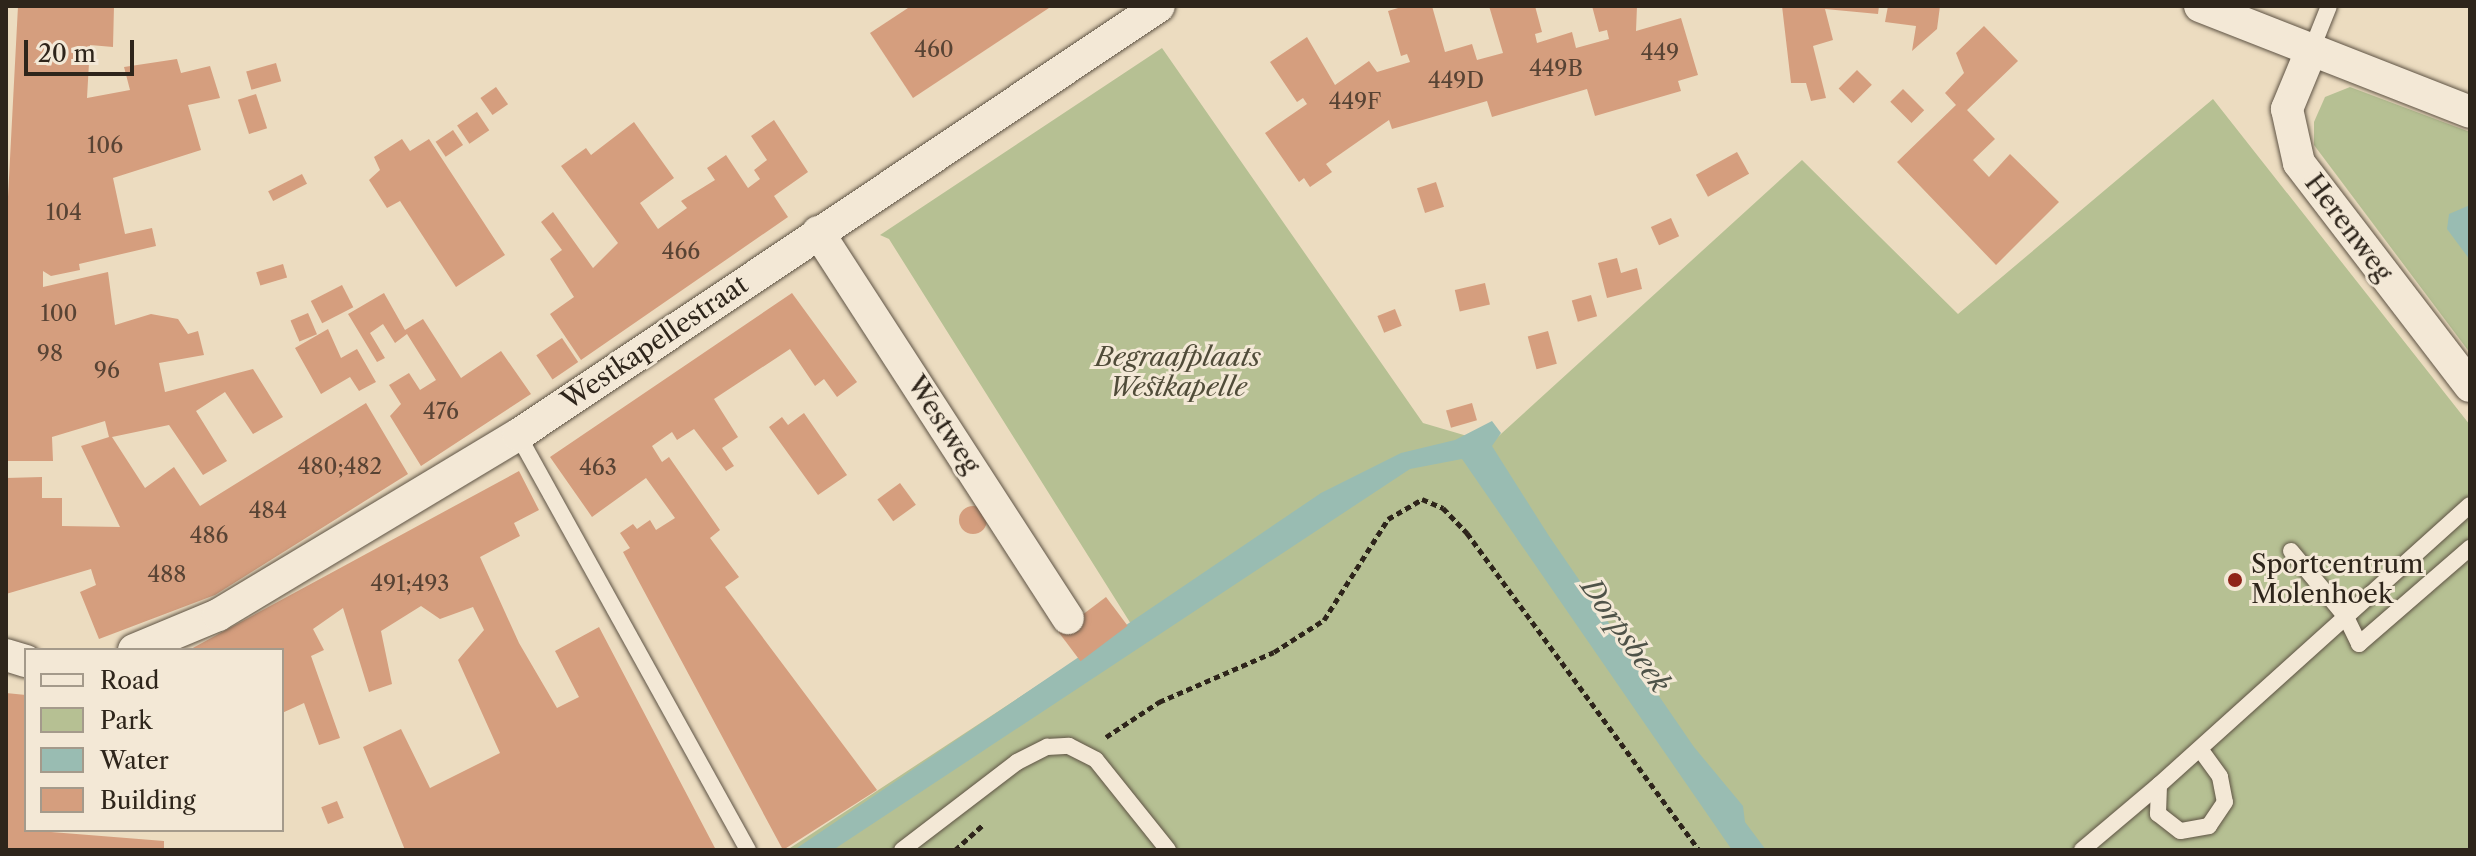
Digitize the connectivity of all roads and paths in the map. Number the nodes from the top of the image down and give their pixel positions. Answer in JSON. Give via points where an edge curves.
{"nodes":[{"id":1,"x":1159,"y":6,"type":"edge"},
{"id":2,"x":2200,"y":6,"type":"edge"},
{"id":3,"x":2329,"y":6,"type":"edge"},
{"id":4,"x":2311,"y":51,"type":"junction"},
{"id":5,"x":2470,"y":112,"type":"edge"},
{"id":6,"x":818,"y":232,"type":"junction"},
{"id":7,"x":2470,"y":386,"type":"edge"},
{"id":8,"x":518,"y":435,"type":"junction"},
{"id":9,"x":2470,"y":505,"type":"edge"},
{"id":10,"x":2470,"y":548,"type":"edge"},
{"id":11,"x":2291,"y":551,"type":"dead end"},
{"id":12,"x":2346,"y":617,"type":"junction"},
{"id":13,"x":1068,"y":618,"type":"dead end"},
{"id":14,"x":139,"y":648,"type":"edge"},
{"id":15,"x":2200,"y":749,"type":"junction"},
{"id":16,"x":1083,"y":752,"type":"junction"},
{"id":17,"x":2159,"y":785,"type":"junction"},
{"id":18,"x":997,"y":813,"type":"dead end"},
{"id":19,"x":748,"y":850,"type":"edge"},
{"id":20,"x":902,"y":850,"type":"edge"},
{"id":21,"x":955,"y":850,"type":"edge"},
{"id":22,"x":1168,"y":850,"type":"edge"},
{"id":23,"x":1699,"y":850,"type":"edge"},
{"id":24,"x":2082,"y":850,"type":"edge"}],
"edges":[{"from":1,"to":6,"type":"street","name":"Westkapellestraat"},
{"from":2,"to":4,"type":"street"},
{"from":3,"to":4,"type":"lane"},
{"from":4,"to":5,"type":"street"},
{"from":4,"to":7,"type":"street","name":"Herenweg","via":[[2287,109],[2299,163]]},
{"from":6,"to":8,"type":"street","name":"Westkapellestraat"},
{"from":6,"to":13,"type":"street","name":"Westweg"},
{"from":8,"to":14,"type":"street","name":"Westkapellestraat","via":[[218,615]]},
{"from":8,"to":19,"type":"lane"},
{"from":9,"to":12,"type":"lane"},
{"from":10,"to":12,"type":"lane","via":[[2359,644]]},
{"from":11,"to":12,"type":"lane"},
{"from":12,"to":15,"type":"lane"},
{"from":15,"to":17,"type":"lane"},
{"from":15,"to":17,"type":"lane","via":[[2220,777],[2225,802],[2209,826],[2180,831],[2158,814]]},
{"from":16,"to":20,"type":"lane","via":[[1047,747],[1017,762]]},
{"from":16,"to":22,"type":"lane"},
{"from":16,"to":23,"type":"path","via":[[1159,702],[1218,671],[1274,652],[1324,620],[1388,519],[1422,499],[1443,508],[1467,533]]},
{"from":17,"to":24,"type":"lane"},
{"from":18,"to":21,"type":"path"}]}
